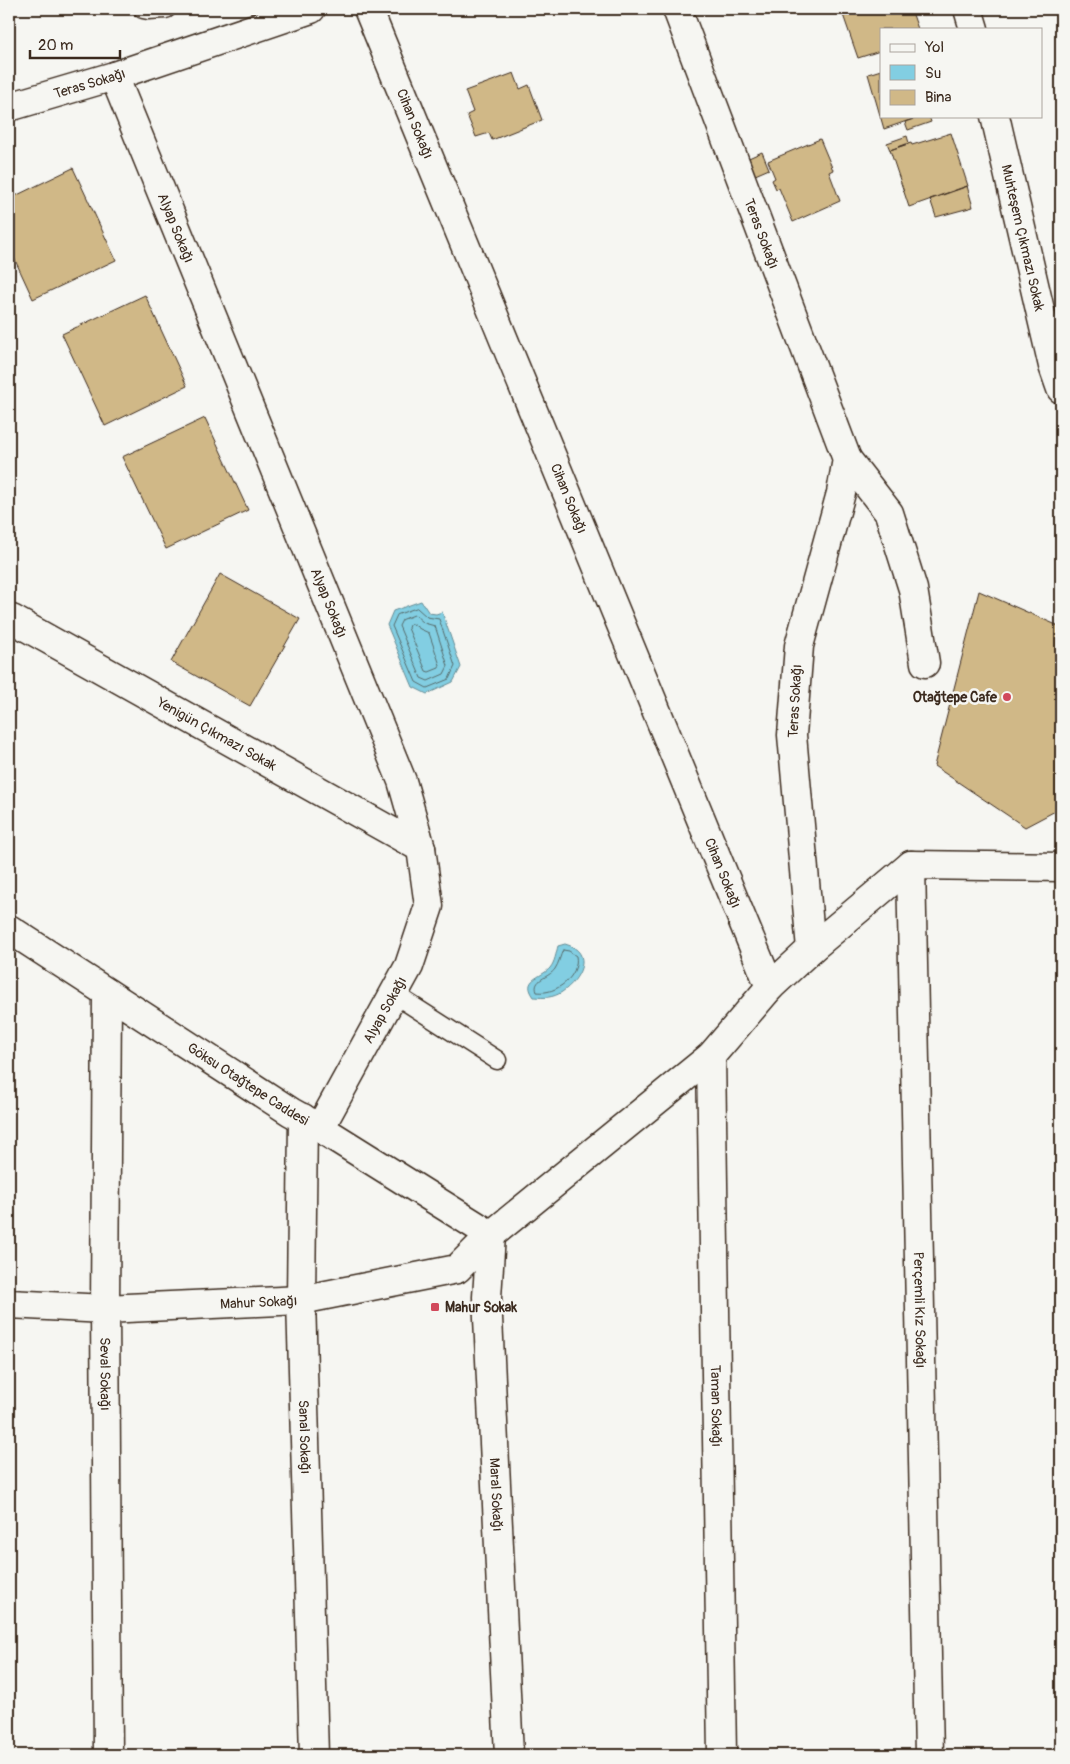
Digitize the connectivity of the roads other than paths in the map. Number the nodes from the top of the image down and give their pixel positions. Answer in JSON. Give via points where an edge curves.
{"nodes":[{"id":1,"x":143,"y":9,"type":"edge"},
{"id":2,"x":166,"y":9,"type":"edge"},
{"id":3,"x":311,"y":9,"type":"edge"},
{"id":4,"x":368,"y":9,"type":"edge"},
{"id":5,"x":677,"y":9,"type":"edge"},
{"id":6,"x":968,"y":9,"type":"edge"},
{"id":7,"x":974,"y":28,"type":"edge"},
{"id":8,"x":114,"y":76,"type":"junction"},
{"id":9,"x":9,"y":107,"type":"edge"},
{"id":10,"x":996,"y":118,"type":"edge"},
{"id":11,"x":1061,"y":389,"type":"edge"},
{"id":12,"x":846,"y":458,"type":"junction"},
{"id":13,"x":12,"y":619,"type":"dead end"},
{"id":14,"x":925,"y":662,"type":"dead end"},
{"id":15,"x":421,"y":848,"type":"junction"},
{"id":16,"x":911,"y":865,"type":"junction"},
{"id":17,"x":1061,"y":867,"type":"edge"},
{"id":18,"x":9,"y":930,"type":"edge"},
{"id":19,"x":811,"y":949,"type":"junction"},
{"id":20,"x":770,"y":987,"type":"junction"},
{"id":21,"x":107,"y":993,"type":"junction"},
{"id":22,"x":394,"y":994,"type":"junction"},
{"id":23,"x":711,"y":1056,"type":"junction"},
{"id":24,"x":497,"y":1060,"type":"dead end"},
{"id":25,"x":312,"y":1123,"type":"junction"},
{"id":26,"x":491,"y":1235,"type":"junction"},
{"id":27,"x":301,"y":1300,"type":"junction"},
{"id":28,"x":9,"y":1304,"type":"edge"},
{"id":29,"x":105,"y":1309,"type":"junction"},
{"id":30,"x":108,"y":1755,"type":"edge"},
{"id":31,"x":314,"y":1755,"type":"edge"},
{"id":32,"x":509,"y":1755,"type":"edge"},
{"id":33,"x":722,"y":1755,"type":"edge"},
{"id":34,"x":929,"y":1755,"type":"edge"}],
"edges":[{"from":1,"to":2,"type":"lane"},
{"from":3,"to":8,"type":"street","name":"Teras Sokağı"},
{"from":4,"to":20,"type":"street","name":"Cihan Sokağı"},
{"from":5,"to":12,"type":"street","name":"Teras Sokağı"},
{"from":6,"to":7,"type":"street"},
{"from":8,"to":9,"type":"street","name":"Teras Sokağı"},
{"from":8,"to":15,"type":"street","name":"Alyap Sokağı","via":[[402,781]]},
{"from":10,"to":11,"type":"street","name":"Muhteşem Çıkmazı Sokak"},
{"from":12,"to":14,"type":"street","name":"Teras Sokağı","via":[[889,513],[913,590]]},
{"from":12,"to":19,"type":"street","name":"Teras Sokağı","via":[[841,493],[799,646],[792,735]]},
{"from":13,"to":15,"type":"street","name":"Yenigün Çıkmazı Sokak"},
{"from":15,"to":22,"type":"street","name":"Alyap Sokağı","via":[[429,906],[409,966]]},
{"from":16,"to":17,"type":"street"},
{"from":16,"to":19,"type":"street","name":"Mahur Sokağı"},
{"from":16,"to":34,"type":"street","name":"Perçemli Kız Sokağı"},
{"from":18,"to":21,"type":"street","name":"Göksu Otağtepe Caddesi"},
{"from":19,"to":20,"type":"street","name":"Mahur Sokağı"},
{"from":20,"to":23,"type":"street","name":"Mahur Sokağı"},
{"from":21,"to":25,"type":"street","name":"Göksu Otağtepe Caddesi"},
{"from":21,"to":29,"type":"street","name":"Seval Sokağı"},
{"from":22,"to":24,"type":"lane"},
{"from":22,"to":25,"type":"street","name":"Alyap Sokağı"},
{"from":23,"to":26,"type":"street","name":"Mahur Sokağı"},
{"from":23,"to":33,"type":"street","name":"Taman Sokağı"},
{"from":25,"to":26,"type":"street","name":"Göksu Otağtepe Caddesi"},
{"from":25,"to":27,"type":"street","name":"Sanal Sokağı"},
{"from":26,"to":27,"type":"street","name":"Mahur Sokağı","via":[[457,1269]]},
{"from":26,"to":32,"type":"street","name":"Maral Sokağı","via":[[487,1297]]},
{"from":27,"to":29,"type":"street","name":"Mahur Sokağı"},
{"from":27,"to":31,"type":"street","name":"Sanal Sokağı"},
{"from":28,"to":29,"type":"street","name":"Mahur Sokağı"},
{"from":29,"to":30,"type":"street","name":"Seval Sokağı"}]}
